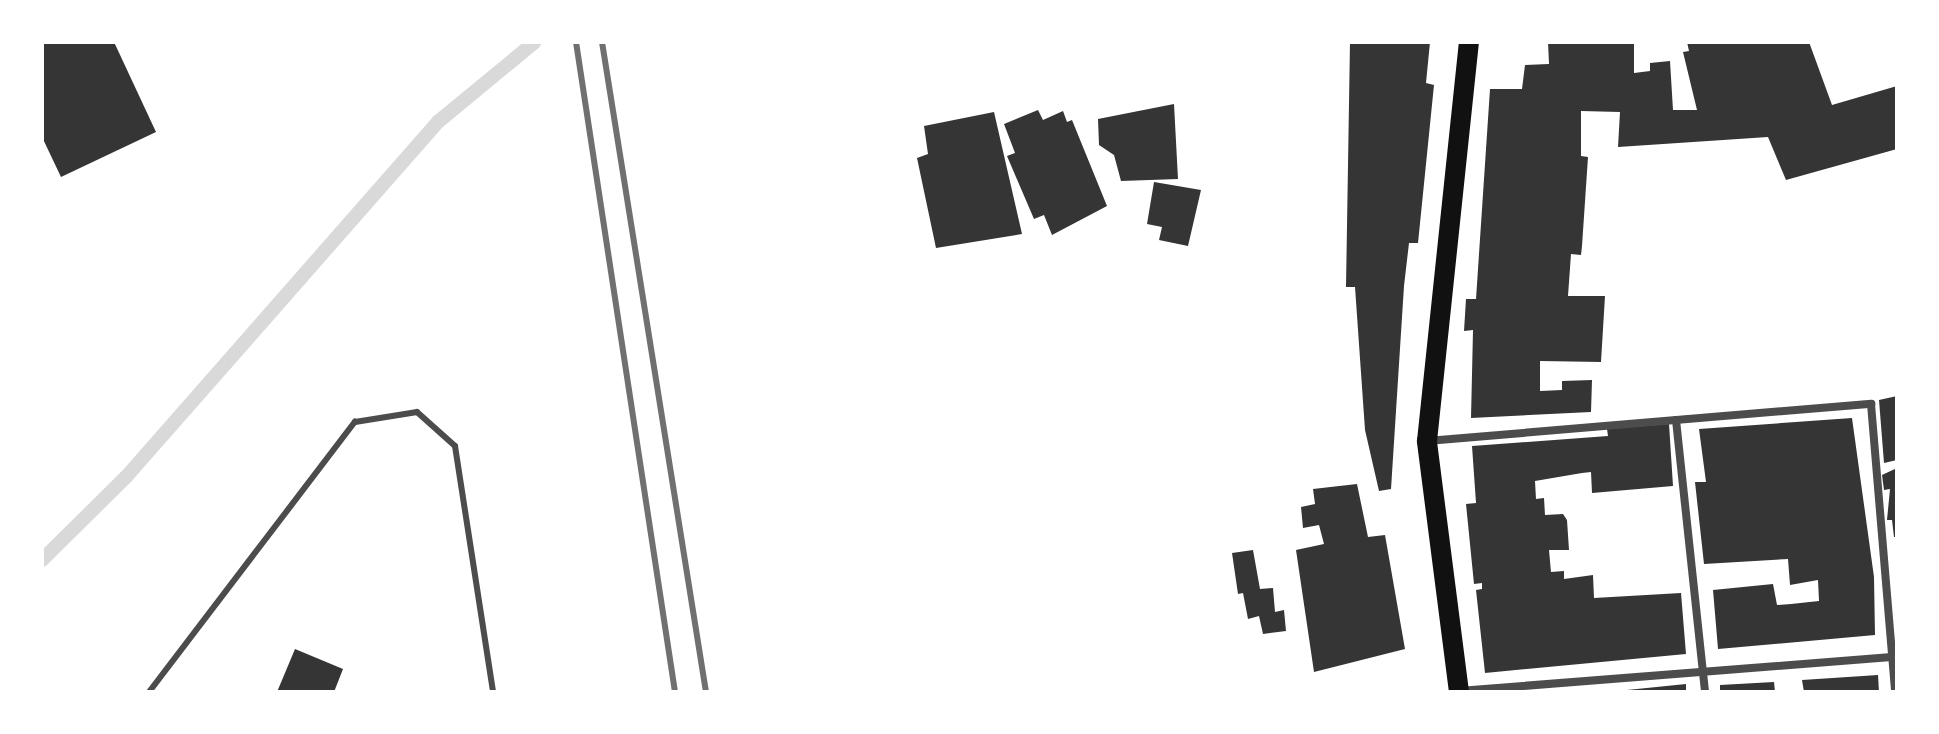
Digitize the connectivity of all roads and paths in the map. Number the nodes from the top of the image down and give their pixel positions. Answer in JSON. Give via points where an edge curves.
{"nodes":[{"id":1,"x":1469,"y":42,"type":"edge"},
{"id":2,"x":1676,"y":420,"type":"junction"},
{"id":3,"x":1427,"y":441,"type":"junction"},
{"id":4,"x":1892,"y":657,"type":"junction"},
{"id":5,"x":1704,"y":672,"type":"junction"},
{"id":6,"x":149,"y":692,"type":"edge"},
{"id":7,"x":493,"y":692,"type":"edge"},
{"id":8,"x":1459,"y":692,"type":"edge"},
{"id":9,"x":1705,"y":692,"type":"edge"},
{"id":10,"x":1895,"y":692,"type":"edge"}],
"edges":[{"from":1,"to":3,"type":"main road"},
{"from":2,"to":3,"type":"street"},
{"from":2,"to":4,"type":"street","via":[[1871,404]]},
{"from":2,"to":5,"type":"street"},
{"from":3,"to":8,"type":"main road"},
{"from":4,"to":5,"type":"street"},
{"from":4,"to":10,"type":"street"},
{"from":5,"to":8,"type":"street"},
{"from":5,"to":9,"type":"street"},
{"from":6,"to":7,"type":"lane","via":[[355,422],[417,412],[455,446]]}]}
